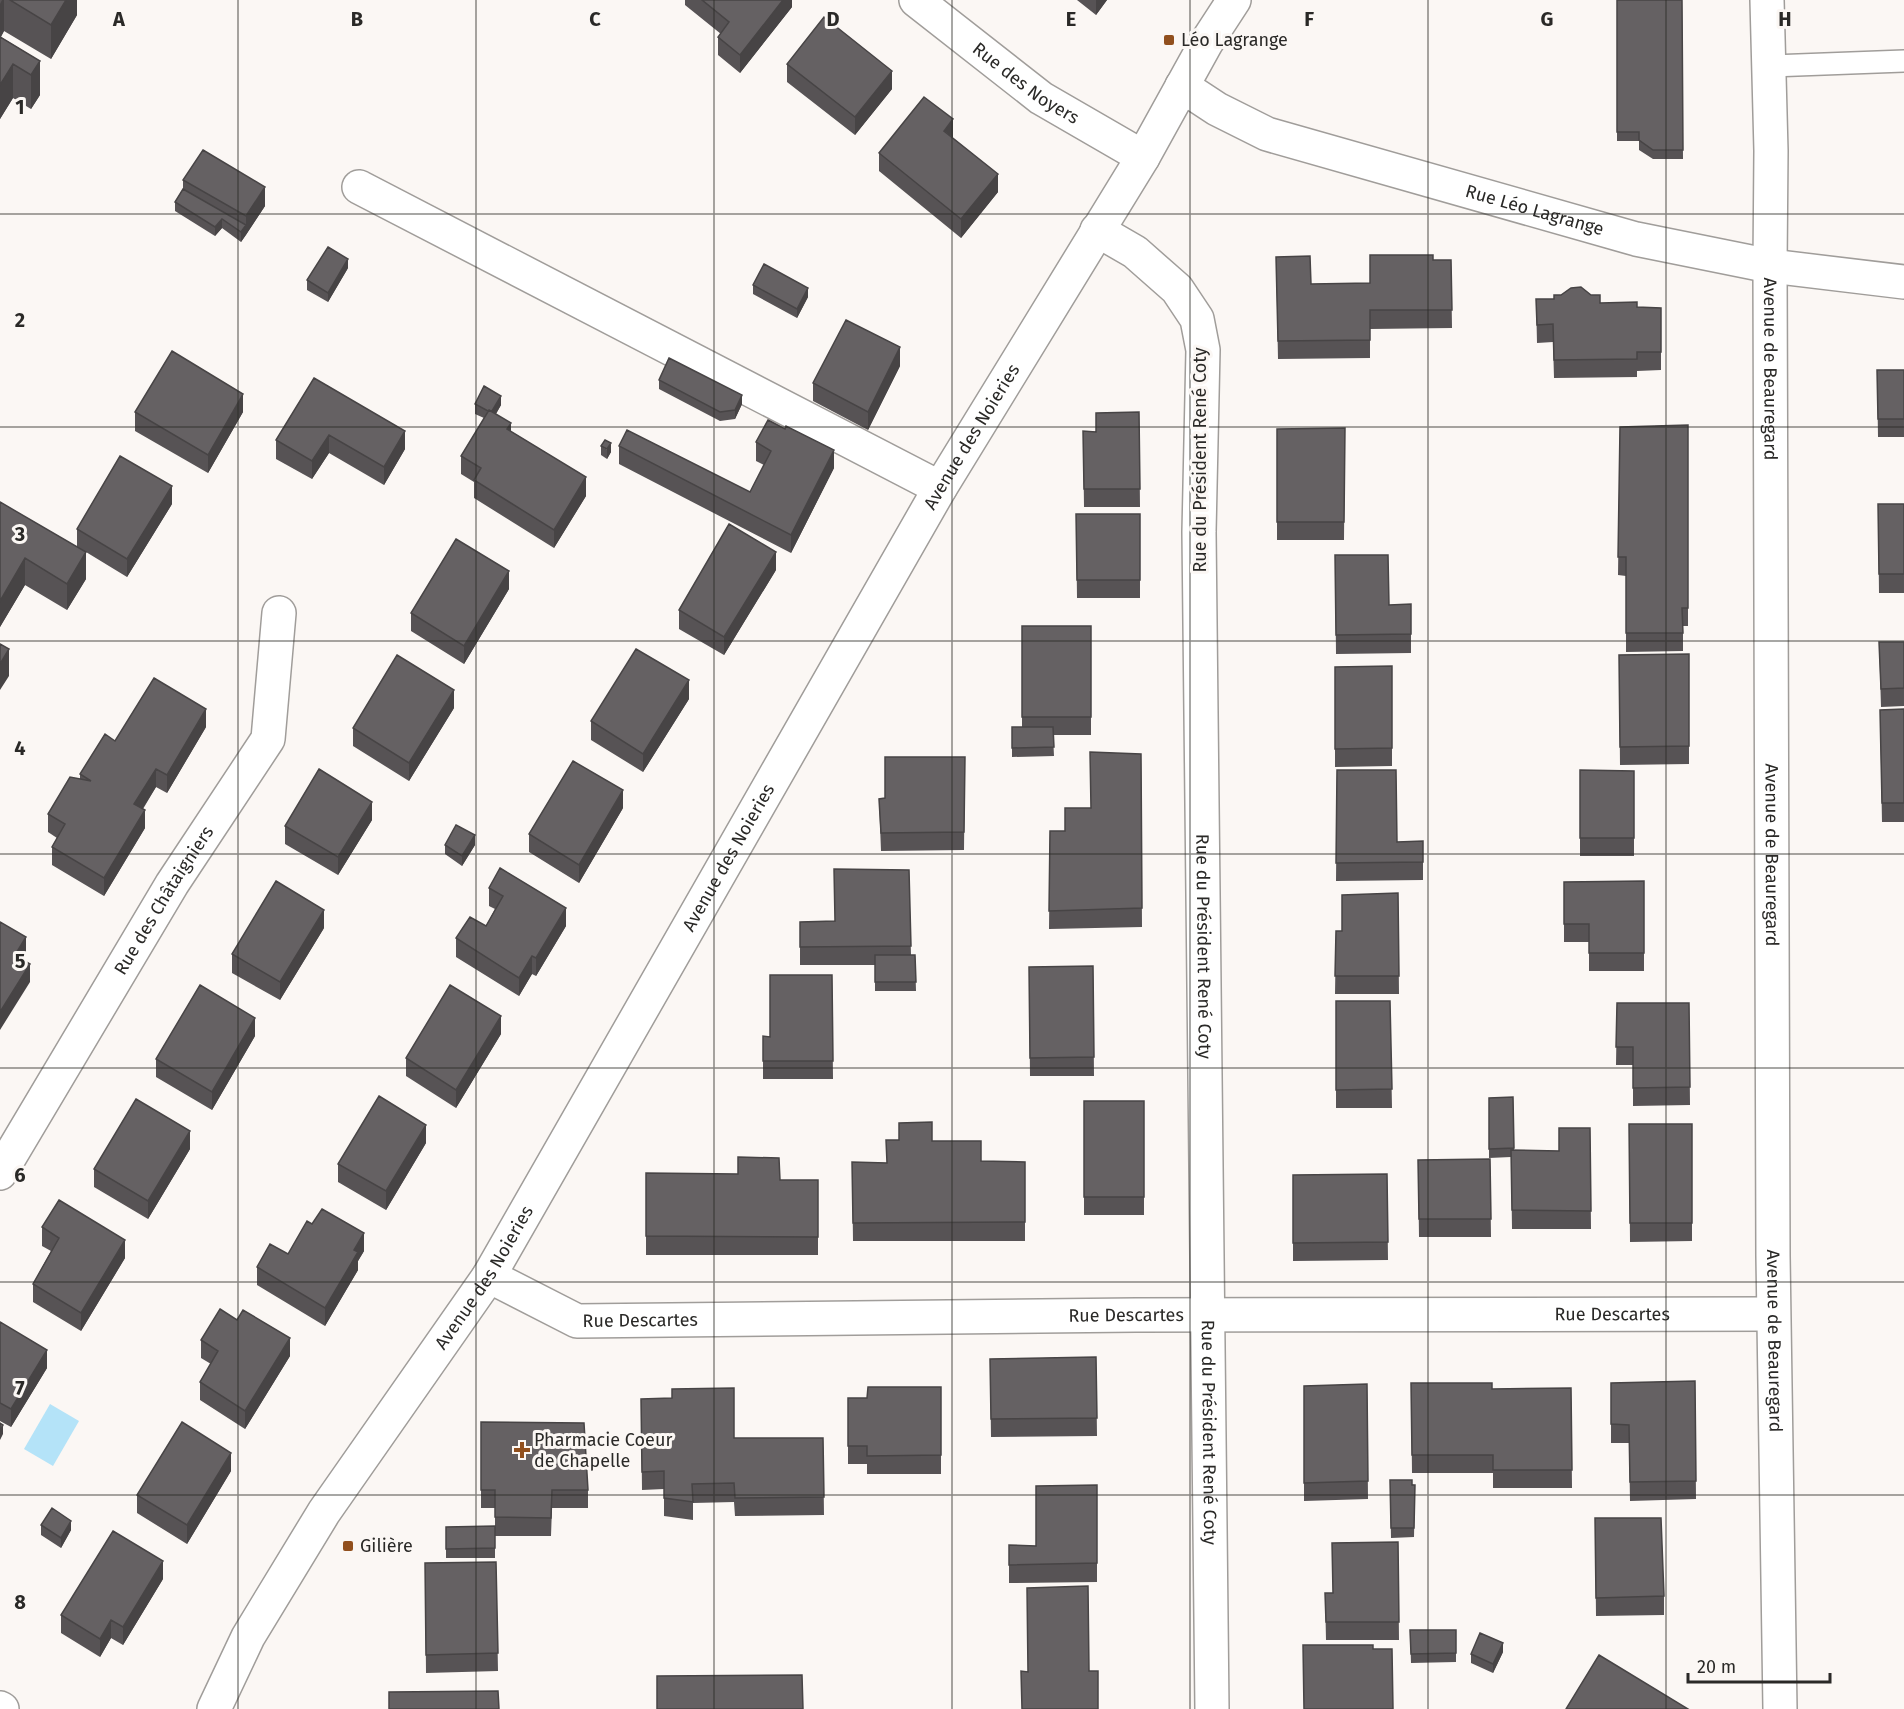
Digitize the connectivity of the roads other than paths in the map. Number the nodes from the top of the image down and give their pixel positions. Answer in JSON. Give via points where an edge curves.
{"nodes":[{"id":1,"x":916,"y":0,"type":"edge"},
{"id":2,"x":1234,"y":0,"type":"edge"},
{"id":3,"x":1767,"y":0,"type":"edge"},
{"id":4,"x":1904,"y":61,"type":"edge"},
{"id":5,"x":1769,"y":66,"type":"junction"},
{"id":6,"x":1182,"y":86,"type":"junction"},
{"id":7,"x":1143,"y":157,"type":"junction"},
{"id":8,"x":359,"y":188,"type":"dead end"},
{"id":9,"x":1097,"y":230,"type":"junction"},
{"id":10,"x":1770,"y":266,"type":"junction"},
{"id":11,"x":1904,"y":282,"type":"edge"},
{"id":12,"x":940,"y":488,"type":"junction"},
{"id":13,"x":279,"y":613,"type":"dead end"},
{"id":14,"x":9,"y":1134,"type":"edge"},
{"id":15,"x":0,"y":1173,"type":"edge"},
{"id":16,"x":489,"y":1276,"type":"junction"},
{"id":17,"x":1209,"y":1314,"type":"junction"},
{"id":18,"x":1773,"y":1314,"type":"junction"},
{"id":19,"x":214,"y":1709,"type":"edge"},
{"id":20,"x":1212,"y":1709,"type":"edge"},
{"id":21,"x":1780,"y":1709,"type":"edge"}],
"edges":[{"from":1,"to":7,"type":"street","name":"Rue des Noyers","via":[[1041,98]]},
{"from":2,"to":6,"type":"street","name":"Avenue des Noieries"},
{"from":3,"to":5,"type":"street","name":"Avenue de Beauregard"},
{"from":4,"to":5,"type":"lane"},
{"from":5,"to":10,"type":"street","name":"Avenue de Beauregard"},
{"from":6,"to":7,"type":"street","name":"Avenue des Noieries"},
{"from":6,"to":10,"type":"street","name":"Rue Léo Lagrange","via":[[1267,134],[1636,239]]},
{"from":7,"to":9,"type":"street","name":"Avenue des Noieries"},
{"from":8,"to":12,"type":"street"},
{"from":9,"to":12,"type":"street","name":"Avenue des Noieries"},
{"from":9,"to":17,"type":"street","name":"Rue du Président René Coty","via":[[1134,252],[1177,289],[1197,319],[1203,350],[1199,532]]},
{"from":10,"to":11,"type":"street","name":"Rue Léo Lagrange"},
{"from":10,"to":18,"type":"street","name":"Avenue de Beauregard"},
{"from":12,"to":16,"type":"street","name":"Avenue des Noieries"},
{"from":13,"to":14,"type":"street","name":"Rue des Châtaigniers","via":[[268,739]]},
{"from":14,"to":15,"type":"street","name":"Rue des Châtaigniers"},
{"from":16,"to":17,"type":"street","name":"Rue Descartes","via":[[577,1321]]},
{"from":16,"to":19,"type":"street","name":"Avenue des Noieries","via":[[324,1512],[248,1636]]},
{"from":17,"to":18,"type":"street","name":"Rue Descartes"},
{"from":17,"to":20,"type":"street","name":"Rue du Président René Coty"},
{"from":18,"to":21,"type":"street","name":"Avenue de Beauregard"}]}
